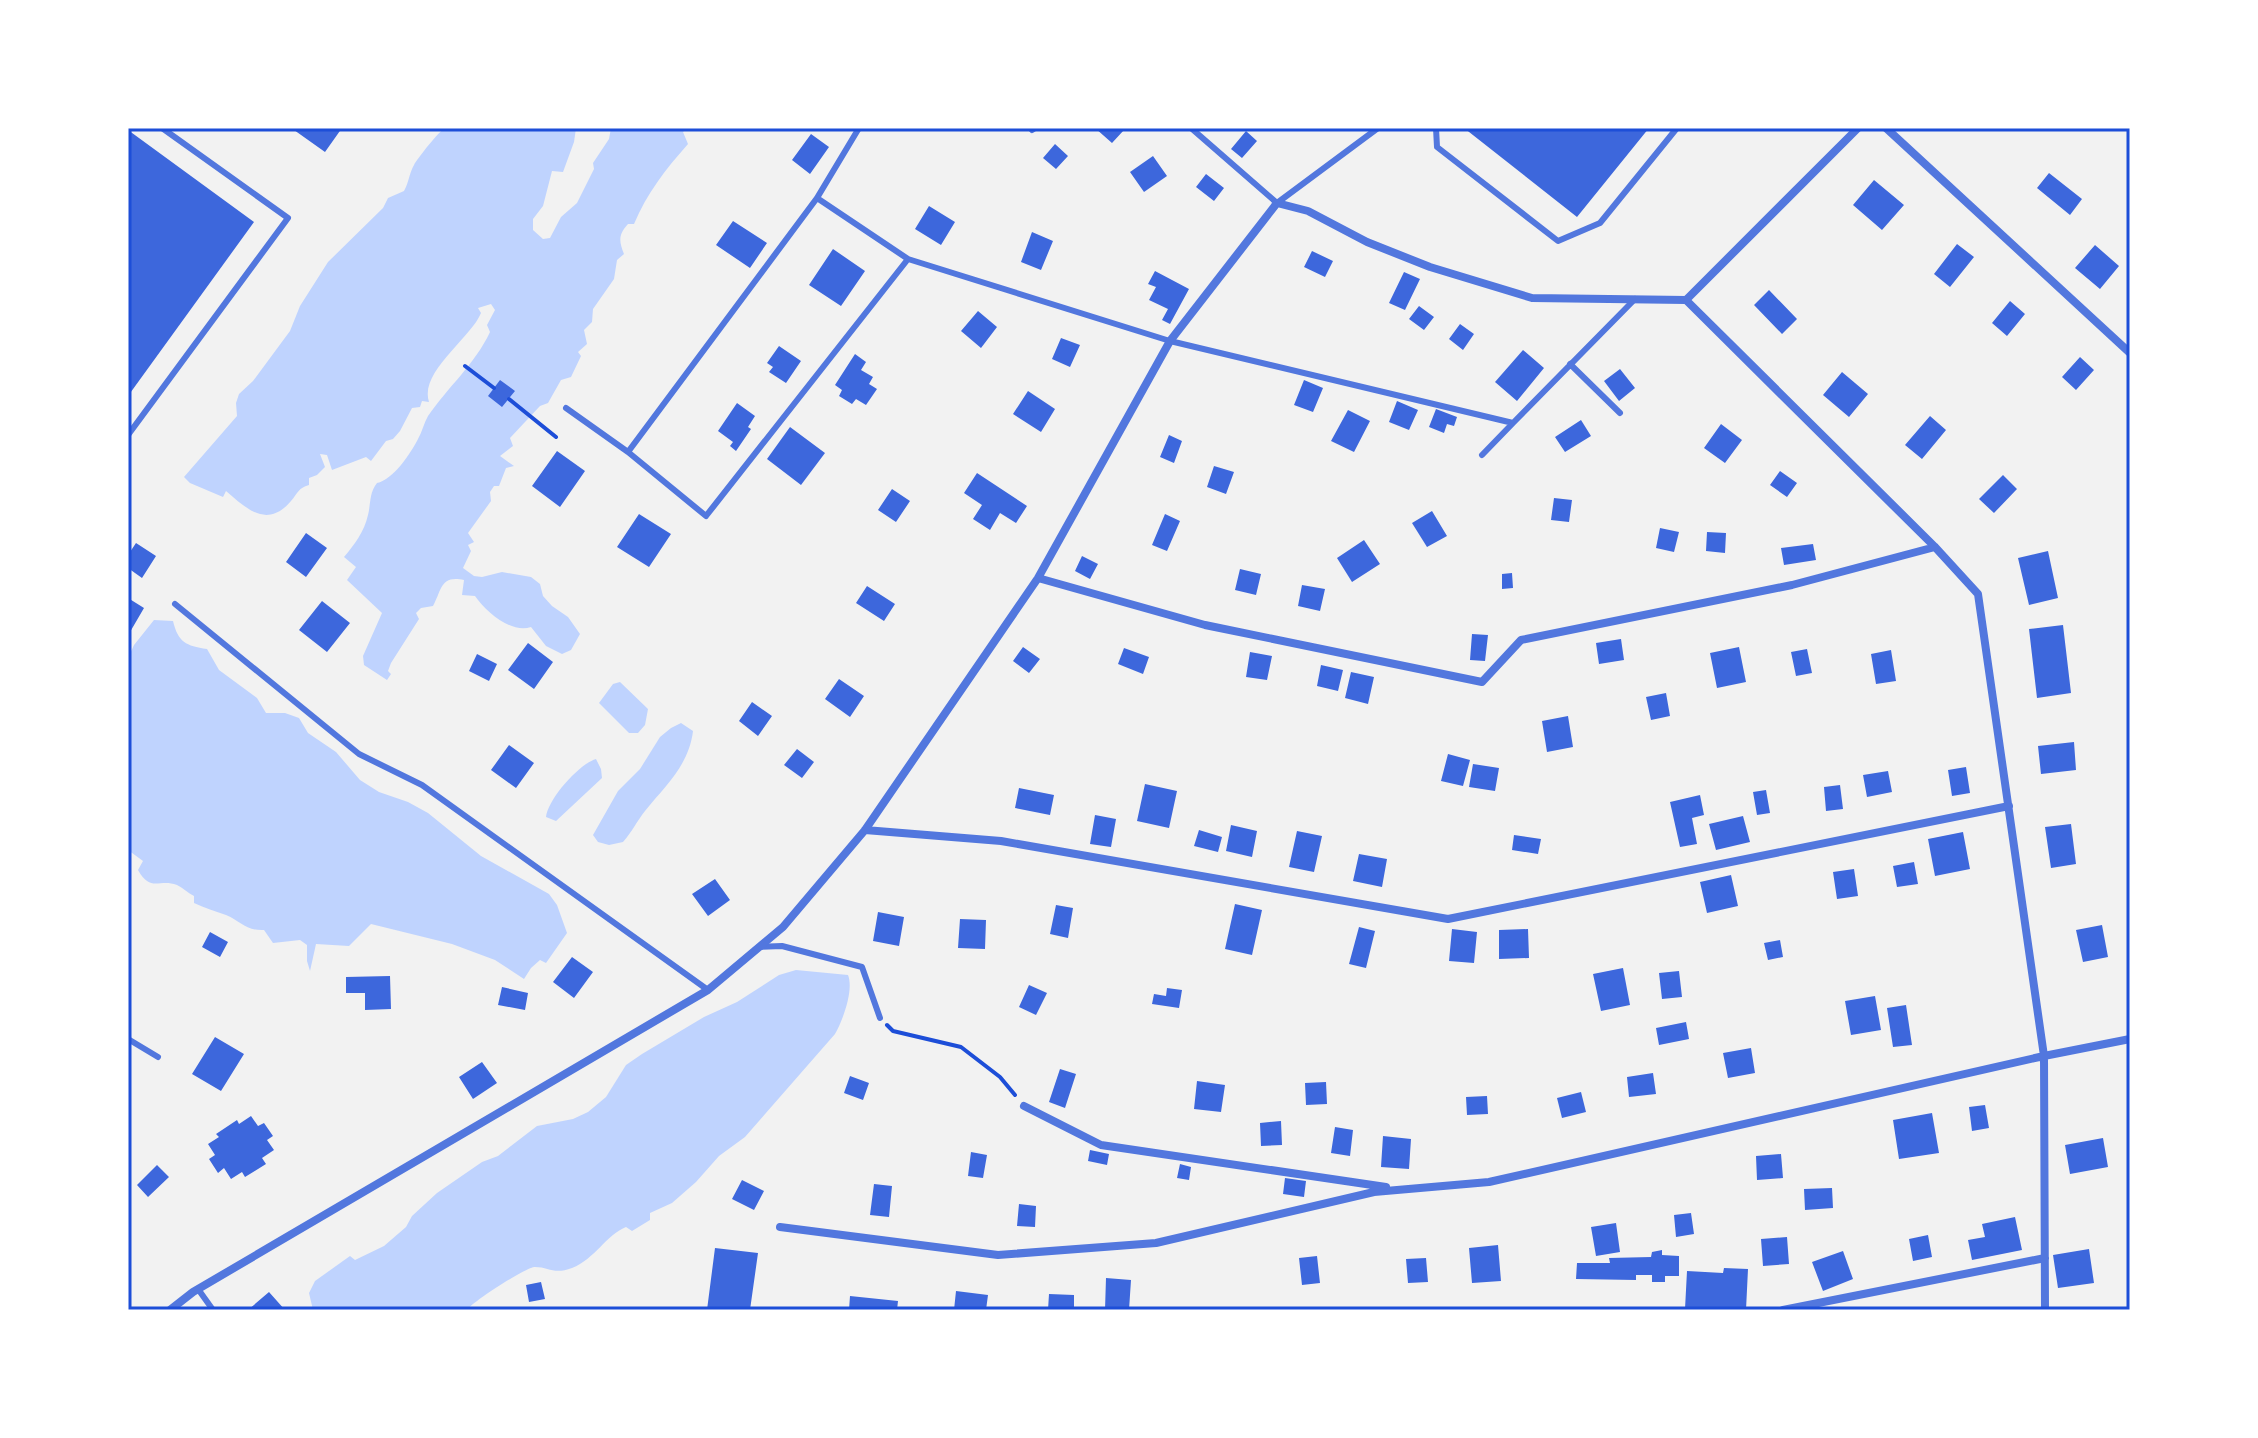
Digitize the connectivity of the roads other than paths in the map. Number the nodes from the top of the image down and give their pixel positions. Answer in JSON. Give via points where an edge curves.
{"nodes":[{"id":1,"x":162,"y":128,"type":"edge"},
{"id":2,"x":859,"y":128,"type":"edge"},
{"id":3,"x":1191,"y":128,"type":"edge"},
{"id":4,"x":1378,"y":128,"type":"edge"},
{"id":5,"x":1436,"y":128,"type":"edge"},
{"id":6,"x":1677,"y":128,"type":"edge"},
{"id":7,"x":1858,"y":128,"type":"edge"},
{"id":8,"x":1886,"y":128,"type":"edge"},
{"id":9,"x":817,"y":198,"type":"junction"},
{"id":10,"x":1277,"y":203,"type":"junction"},
{"id":11,"x":908,"y":259,"type":"junction"},
{"id":12,"x":1635,"y":299,"type":"junction"},
{"id":13,"x":1686,"y":300,"type":"junction"},
{"id":14,"x":1170,"y":341,"type":"junction"},
{"id":15,"x":2130,"y":353,"type":"edge"},
{"id":16,"x":1570,"y":364,"type":"junction"},
{"id":17,"x":566,"y":408,"type":"dead end"},
{"id":18,"x":1620,"y":413,"type":"dead end"},
{"id":19,"x":1513,"y":423,"type":"junction"},
{"id":20,"x":128,"y":435,"type":"edge"},
{"id":21,"x":628,"y":452,"type":"junction"},
{"id":22,"x":1482,"y":455,"type":"dead end"},
{"id":23,"x":1935,"y":547,"type":"junction"},
{"id":24,"x":1038,"y":578,"type":"junction"},
{"id":25,"x":175,"y":604,"type":"dead end"},
{"id":26,"x":2009,"y":806,"type":"junction"},
{"id":27,"x":865,"y":830,"type":"junction"},
{"id":28,"x":759,"y":947,"type":"junction"},
{"id":29,"x":708,"y":990,"type":"junction"},
{"id":30,"x":880,"y":1018,"type":"road end"},
{"id":31,"x":128,"y":1039,"type":"edge"},
{"id":32,"x":2130,"y":1039,"type":"edge"},
{"id":33,"x":2044,"y":1056,"type":"junction"},
{"id":34,"x":158,"y":1057,"type":"dead end"},
{"id":35,"x":1024,"y":1106,"type":"road end"},
{"id":36,"x":1402,"y":1190,"type":"junction"},
{"id":37,"x":780,"y":1227,"type":"dead end"},
{"id":38,"x":2045,"y":1258,"type":"junction"},
{"id":39,"x":198,"y":1289,"type":"junction"},
{"id":40,"x":170,"y":1310,"type":"edge"},
{"id":41,"x":213,"y":1310,"type":"edge"},
{"id":42,"x":1783,"y":1310,"type":"edge"},
{"id":43,"x":2045,"y":1310,"type":"edge"}],
"edges":[{"from":1,"to":20,"type":"lane","via":[[288,218]]},
{"from":2,"to":9,"type":"lane"},
{"from":3,"to":10,"type":"lane"},
{"from":4,"to":10,"type":"lane"},
{"from":5,"to":6,"type":"lane","via":[[1437,147],[1558,241],[1600,223]]},
{"from":7,"to":13,"type":"street"},
{"from":8,"to":15,"type":"street"},
{"from":9,"to":11,"type":"lane"},
{"from":9,"to":21,"type":"lane"},
{"from":10,"to":12,"type":"street","via":[[1308,211],[1430,267],[1532,298]]},
{"from":10,"to":14,"type":"street"},
{"from":11,"to":14,"type":"lane"},
{"from":11,"to":21,"type":"lane","via":[[706,516]]},
{"from":12,"to":13,"type":"street"},
{"from":12,"to":16,"type":"lane"},
{"from":13,"to":23,"type":"street"},
{"from":14,"to":19,"type":"lane"},
{"from":14,"to":24,"type":"street"},
{"from":16,"to":18,"type":"lane"},
{"from":16,"to":19,"type":"lane"},
{"from":17,"to":21,"type":"lane"},
{"from":19,"to":22,"type":"lane"},
{"from":23,"to":24,"type":"street","via":[[1792,585],[1521,640],[1482,682],[1205,625]]},
{"from":23,"to":26,"type":"street","via":[[1978,594]]},
{"from":24,"to":27,"type":"street"},
{"from":25,"to":29,"type":"lane","via":[[359,754],[422,785]]},
{"from":26,"to":27,"type":"street","via":[[1448,919],[1001,841]]},
{"from":26,"to":33,"type":"street"},
{"from":27,"to":28,"type":"street","via":[[783,927]]},
{"from":28,"to":29,"type":"street"},
{"from":28,"to":30,"type":"lane","via":[[782,946],[862,967]]},
{"from":29,"to":39,"type":"street"},
{"from":31,"to":34,"type":"lane"},
{"from":32,"to":33,"type":"street"},
{"from":33,"to":36,"type":"street","via":[[1489,1182]]},
{"from":33,"to":38,"type":"street"},
{"from":35,"to":36,"type":"street","via":[[1101,1145]]},
{"from":36,"to":37,"type":"street","via":[[1156,1243],[998,1255]]},
{"from":38,"to":42,"type":"street"},
{"from":38,"to":43,"type":"street"},
{"from":39,"to":40,"type":"street"},
{"from":39,"to":41,"type":"lane"}]}
